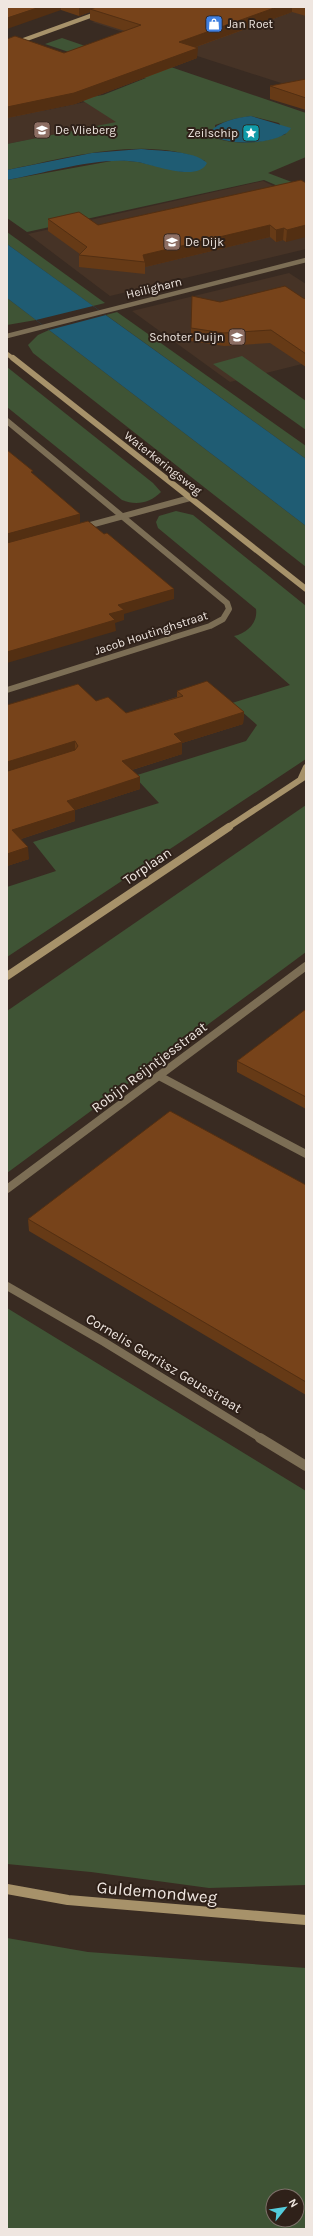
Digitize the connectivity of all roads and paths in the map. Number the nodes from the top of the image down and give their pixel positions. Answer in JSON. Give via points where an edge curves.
{"nodes":[{"id":1,"x":116,"y":8,"type":"edge"},
{"id":2,"x":7,"y":46,"type":"edge"},
{"id":3,"x":306,"y":260,"type":"edge"},
{"id":4,"x":297,"y":263,"type":"junction"},
{"id":5,"x":306,"y":268,"type":"edge"},
{"id":6,"x":7,"y":336,"type":"edge"},
{"id":7,"x":7,"y":354,"type":"edge"},
{"id":8,"x":7,"y":421,"type":"edge"},
{"id":9,"x":190,"y":498,"type":"junction"},
{"id":10,"x":123,"y":516,"type":"junction"},
{"id":11,"x":79,"y":528,"type":"edge"},
{"id":12,"x":306,"y":589,"type":"edge"},
{"id":13,"x":7,"y":690,"type":"edge"},
{"id":14,"x":306,"y":767,"type":"edge"},
{"id":15,"x":303,"y":777,"type":"edge"},
{"id":16,"x":306,"y":966,"type":"edge"},
{"id":17,"x":7,"y":976,"type":"edge"},
{"id":18,"x":159,"y":1076,"type":"junction"},
{"id":19,"x":306,"y":1154,"type":"edge"},
{"id":20,"x":7,"y":1189,"type":"edge"},
{"id":21,"x":7,"y":1286,"type":"edge"},
{"id":22,"x":306,"y":1466,"type":"edge"},
{"id":23,"x":7,"y":1889,"type":"edge"},
{"id":24,"x":306,"y":1920,"type":"edge"}],
"edges":[{"from":1,"to":2,"type":"street"},
{"from":3,"to":4,"type":"street","name":"Heiligharn"},
{"from":4,"to":5,"type":"street"},
{"from":4,"to":6,"type":"street","name":"Heiligharn"},
{"from":7,"to":9,"type":"street","name":"Waterkeringsweg"},
{"from":8,"to":10,"type":"street"},
{"from":9,"to":10,"type":"street"},
{"from":9,"to":12,"type":"street","name":"Waterkeringsweg"},
{"from":10,"to":11,"type":"street"},
{"from":10,"to":13,"type":"street","name":"Jacob Houtinghstraat","via":[[228,603],[229,609],[223,619],[210,626]]},
{"from":14,"to":15,"type":"street","name":"Torplaan"},
{"from":15,"to":17,"type":"street","name":"Torplaan"},
{"from":16,"to":18,"type":"street","name":"Robijn Reijntjesstraat"},
{"from":18,"to":19,"type":"street"},
{"from":18,"to":20,"type":"street","name":"Robijn Reijntjesstraat"},
{"from":21,"to":22,"type":"street","name":"Cornelis Gerritsz Geusstraat","via":[[104,1342]]},
{"from":23,"to":24,"type":"street","name":"Guldemondweg","via":[[68,1900]]}]}
